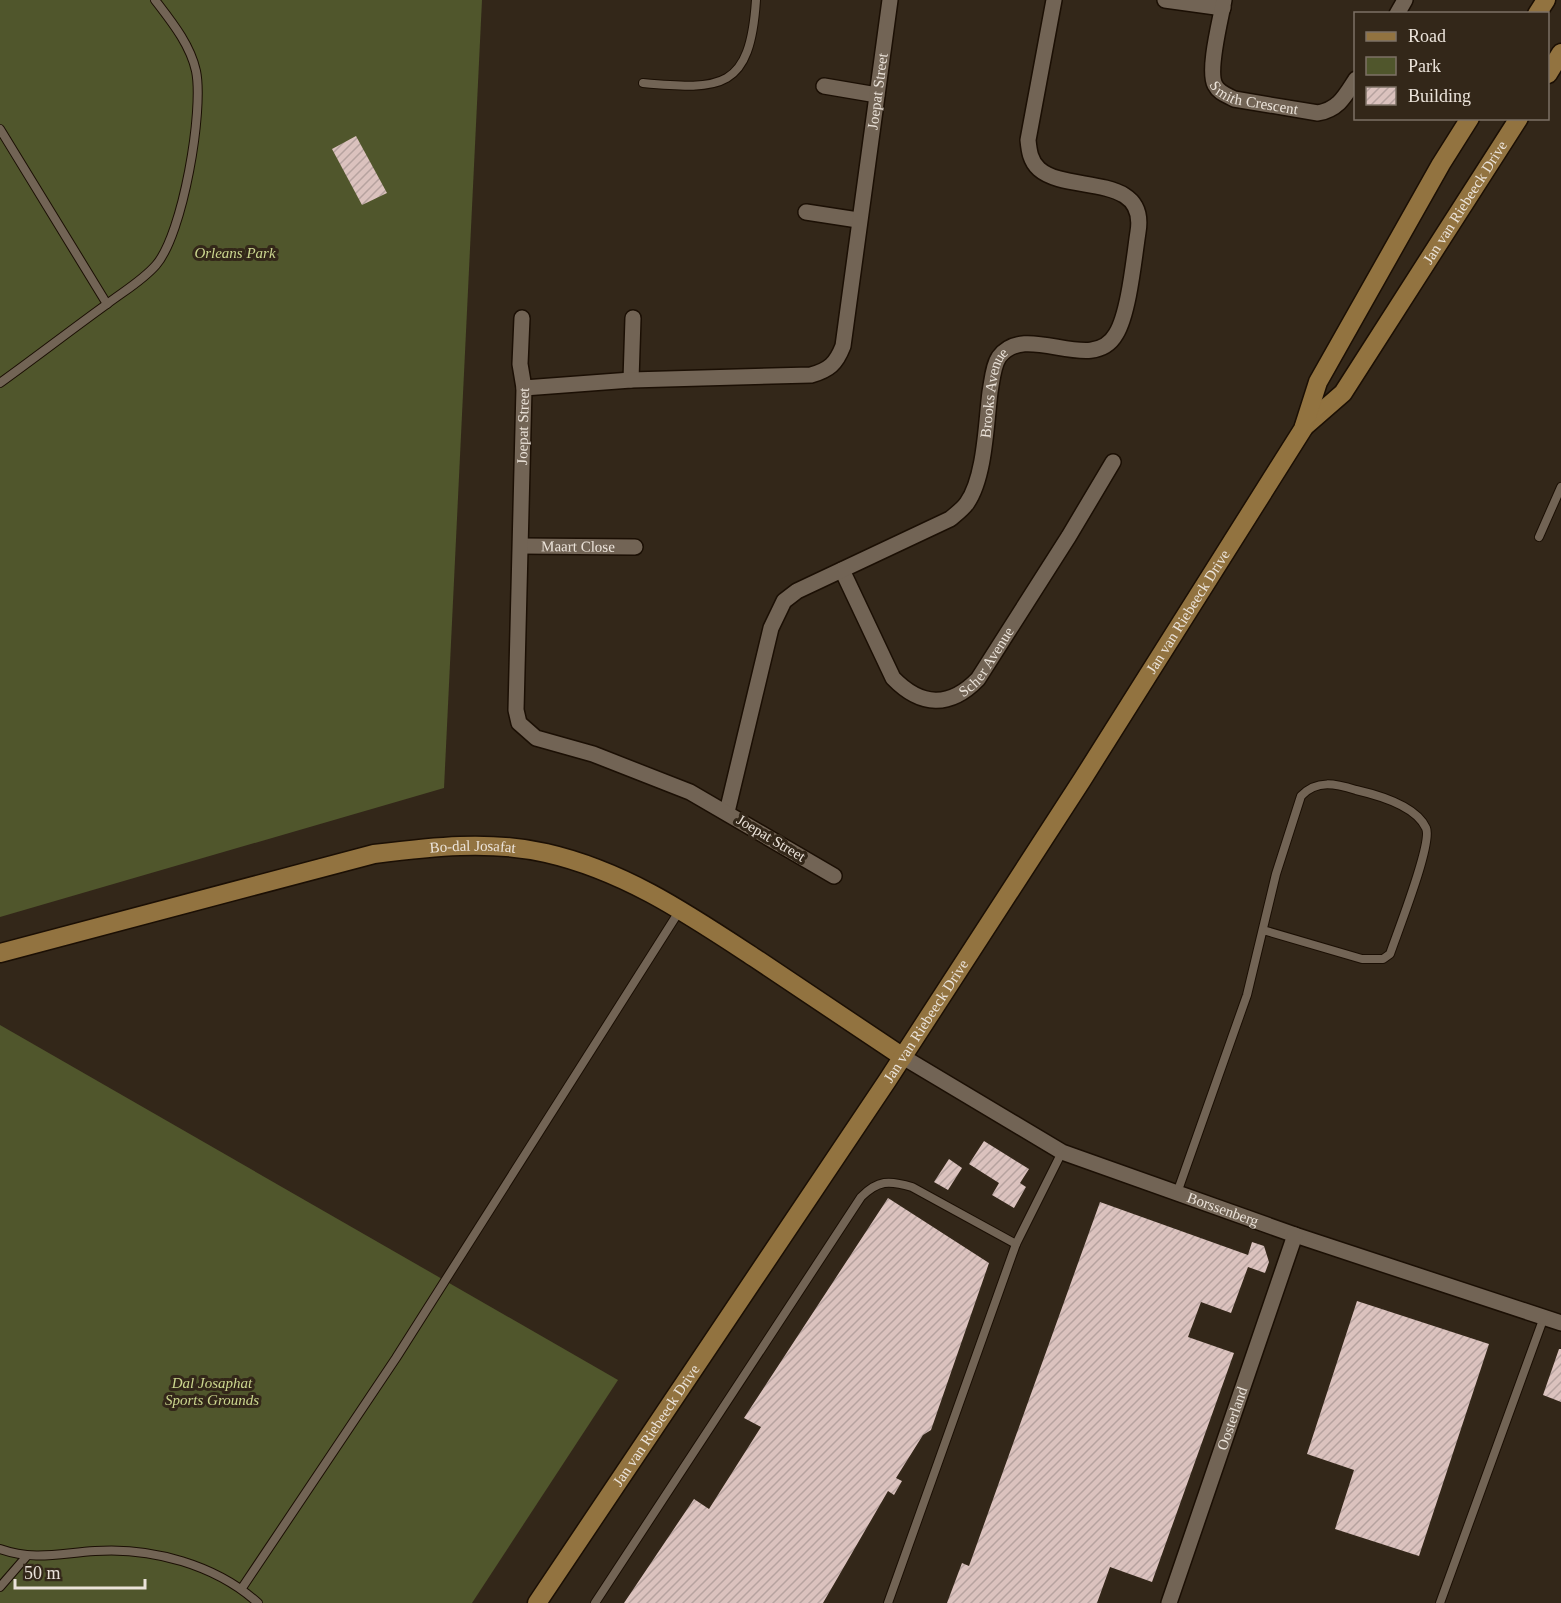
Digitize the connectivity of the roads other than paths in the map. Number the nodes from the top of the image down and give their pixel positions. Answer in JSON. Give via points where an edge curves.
{"nodes":[{"id":1,"x":155,"y":0,"type":"edge"},
{"id":2,"x":756,"y":0,"type":"edge"},
{"id":3,"x":890,"y":0,"type":"edge"},
{"id":4,"x":1054,"y":0,"type":"edge"},
{"id":5,"x":1165,"y":0,"type":"edge"},
{"id":6,"x":1224,"y":4,"type":"edge"},
{"id":7,"x":1561,"y":53,"type":"edge"},
{"id":8,"x":1549,"y":72,"type":"edge"},
{"id":9,"x":1354,"y":82,"type":"edge"},
{"id":10,"x":643,"y":83,"type":"dead end"},
{"id":11,"x":824,"y":86,"type":"dead end"},
{"id":12,"x":877,"y":95,"type":"junction"},
{"id":13,"x":1469,"y":120,"type":"edge"},
{"id":14,"x":1518,"y":120,"type":"edge"},
{"id":15,"x":0,"y":129,"type":"edge"},
{"id":16,"x":806,"y":212,"type":"dead end"},
{"id":17,"x":858,"y":220,"type":"junction"},
{"id":18,"x":107,"y":304,"type":"junction"},
{"id":19,"x":522,"y":318,"type":"dead end"},
{"id":20,"x":633,"y":318,"type":"dead end"},
{"id":21,"x":631,"y":380,"type":"junction"},
{"id":22,"x":0,"y":382,"type":"edge"},
{"id":23,"x":524,"y":388,"type":"junction"},
{"id":24,"x":1303,"y":429,"type":"junction"},
{"id":25,"x":1113,"y":462,"type":"dead end"},
{"id":26,"x":1561,"y":487,"type":"edge"},
{"id":27,"x":1539,"y":537,"type":"dead end"},
{"id":28,"x":520,"y":546,"type":"junction"},
{"id":29,"x":635,"y":547,"type":"dead end"},
{"id":30,"x":842,"y":570,"type":"junction"},
{"id":31,"x":727,"y":812,"type":"junction"},
{"id":32,"x":834,"y":876,"type":"dead end"},
{"id":33,"x":681,"y":908,"type":"junction"},
{"id":34,"x":1263,"y":930,"type":"junction"},
{"id":35,"x":0,"y":953,"type":"edge"},
{"id":36,"x":903,"y":1057,"type":"junction"},
{"id":37,"x":1062,"y":1152,"type":"junction"},
{"id":38,"x":1177,"y":1194,"type":"junction"},
{"id":39,"x":1295,"y":1235,"type":"junction"},
{"id":40,"x":1016,"y":1244,"type":"junction"},
{"id":41,"x":1544,"y":1317,"type":"junction"},
{"id":42,"x":1561,"y":1323,"type":"edge"},
{"id":43,"x":0,"y":1549,"type":"edge"},
{"id":44,"x":26,"y":1557,"type":"junction"},
{"id":45,"x":0,"y":1587,"type":"edge"},
{"id":46,"x":242,"y":1588,"type":"junction"},
{"id":47,"x":258,"y":1603,"type":"edge"},
{"id":48,"x":537,"y":1603,"type":"edge"},
{"id":49,"x":595,"y":1603,"type":"edge"},
{"id":50,"x":888,"y":1603,"type":"edge"},
{"id":51,"x":1169,"y":1603,"type":"edge"},
{"id":52,"x":1440,"y":1603,"type":"edge"}],
"edges":[{"from":1,"to":18,"type":"lane","via":[[188,48],[196,71],[196,126],[172,234],[158,263],[137,284]]},
{"from":2,"to":10,"type":"lane","via":[[750,41],[731,76],[700,87]]},
{"from":3,"to":12,"type":"street","name":"Joepat Street"},
{"from":4,"to":30,"type":"street","name":"Brooks Avenue","via":[[1028,140],[1030,156],[1038,168],[1052,177],[1113,188],[1129,199],[1137,212],[1139,228],[1117,333],[1110,342],[1091,349],[1021,344],[1007,348],[998,359],[993,376],[975,487],[967,504],[950,519]]},
{"from":5,"to":6,"type":"street","name":"Smith Crescent"},
{"from":6,"to":9,"type":"street","name":"Smith Crescent","via":[[1213,71],[1215,84],[1222,93],[1234,99],[1318,113],[1340,104]]},
{"from":7,"to":8,"type":"main road"},
{"from":11,"to":12,"type":"street"},
{"from":12,"to":17,"type":"street","name":"Joepat Street"},
{"from":13,"to":24,"type":"main road","name":"Jan van Riebeeck Drive","via":[[1318,382]]},
{"from":14,"to":24,"type":"main road","name":"Jan van Riebeeck Drive","via":[[1343,393]]},
{"from":15,"to":18,"type":"lane"},
{"from":16,"to":17,"type":"street"},
{"from":17,"to":21,"type":"street","name":"Joepat Street","via":[[843,346],[837,361],[827,370],[811,375]]},
{"from":18,"to":22,"type":"lane"},
{"from":19,"to":23,"type":"street","via":[[520,364]]},
{"from":20,"to":21,"type":"street"},
{"from":21,"to":23,"type":"street","name":"Joepat Street"},
{"from":23,"to":28,"type":"street","name":"Joepat Street"},
{"from":24,"to":36,"type":"main road","name":"Jan van Riebeeck Drive"},
{"from":25,"to":30,"type":"street","name":"Scher Avenue","via":[[978,679],[964,694],[947,700],[926,699],[906,691],[893,678]]},
{"from":26,"to":27,"type":"lane"},
{"from":28,"to":29,"type":"street","name":"Maart Close"},
{"from":28,"to":31,"type":"street","name":"Joepat Street","via":[[516,710],[519,723],[536,738],[657,778]]},
{"from":30,"to":31,"type":"street","name":"Brooks Avenue","via":[[796,591],[775,615]]},
{"from":31,"to":32,"type":"street","name":"Joepat Street"},
{"from":33,"to":35,"type":"main road","name":"Bo-dal Josafat","via":[[592,866],[544,853],[490,846],[434,846],[374,854]]},
{"from":33,"to":36,"type":"main road","name":"Bo-dal Josafat"},
{"from":33,"to":46,"type":"lane","via":[[402,1348]]},
{"from":34,"to":34,"type":"lane","via":[[1362,959],[1383,959],[1390,954],[1429,840],[1422,820],[1389,798],[1339,785],[1318,784],[1309,788],[1301,796],[1284,844]]},
{"from":34,"to":38,"type":"lane","via":[[1247,995]]},
{"from":36,"to":37,"type":"street","name":"Borssenberg"},
{"from":36,"to":48,"type":"main road","name":"Jan van Riebeeck Drive"},
{"from":37,"to":38,"type":"street","name":"Borssenberg"},
{"from":37,"to":40,"type":"lane"},
{"from":38,"to":39,"type":"street","name":"Borssenberg"},
{"from":39,"to":41,"type":"street","name":"Borssenberg"},
{"from":39,"to":51,"type":"street","name":"Oosterland"},
{"from":40,"to":49,"type":"lane","via":[[912,1187],[892,1182],[873,1185],[861,1197]]},
{"from":40,"to":50,"type":"lane"},
{"from":41,"to":42,"type":"street","name":"Borssenberg"},
{"from":41,"to":52,"type":"lane"},
{"from":43,"to":44,"type":"lane"},
{"from":44,"to":45,"type":"lane"},
{"from":44,"to":46,"type":"lane","via":[[96,1551],[145,1554],[195,1565]]},
{"from":46,"to":47,"type":"lane"}]}
